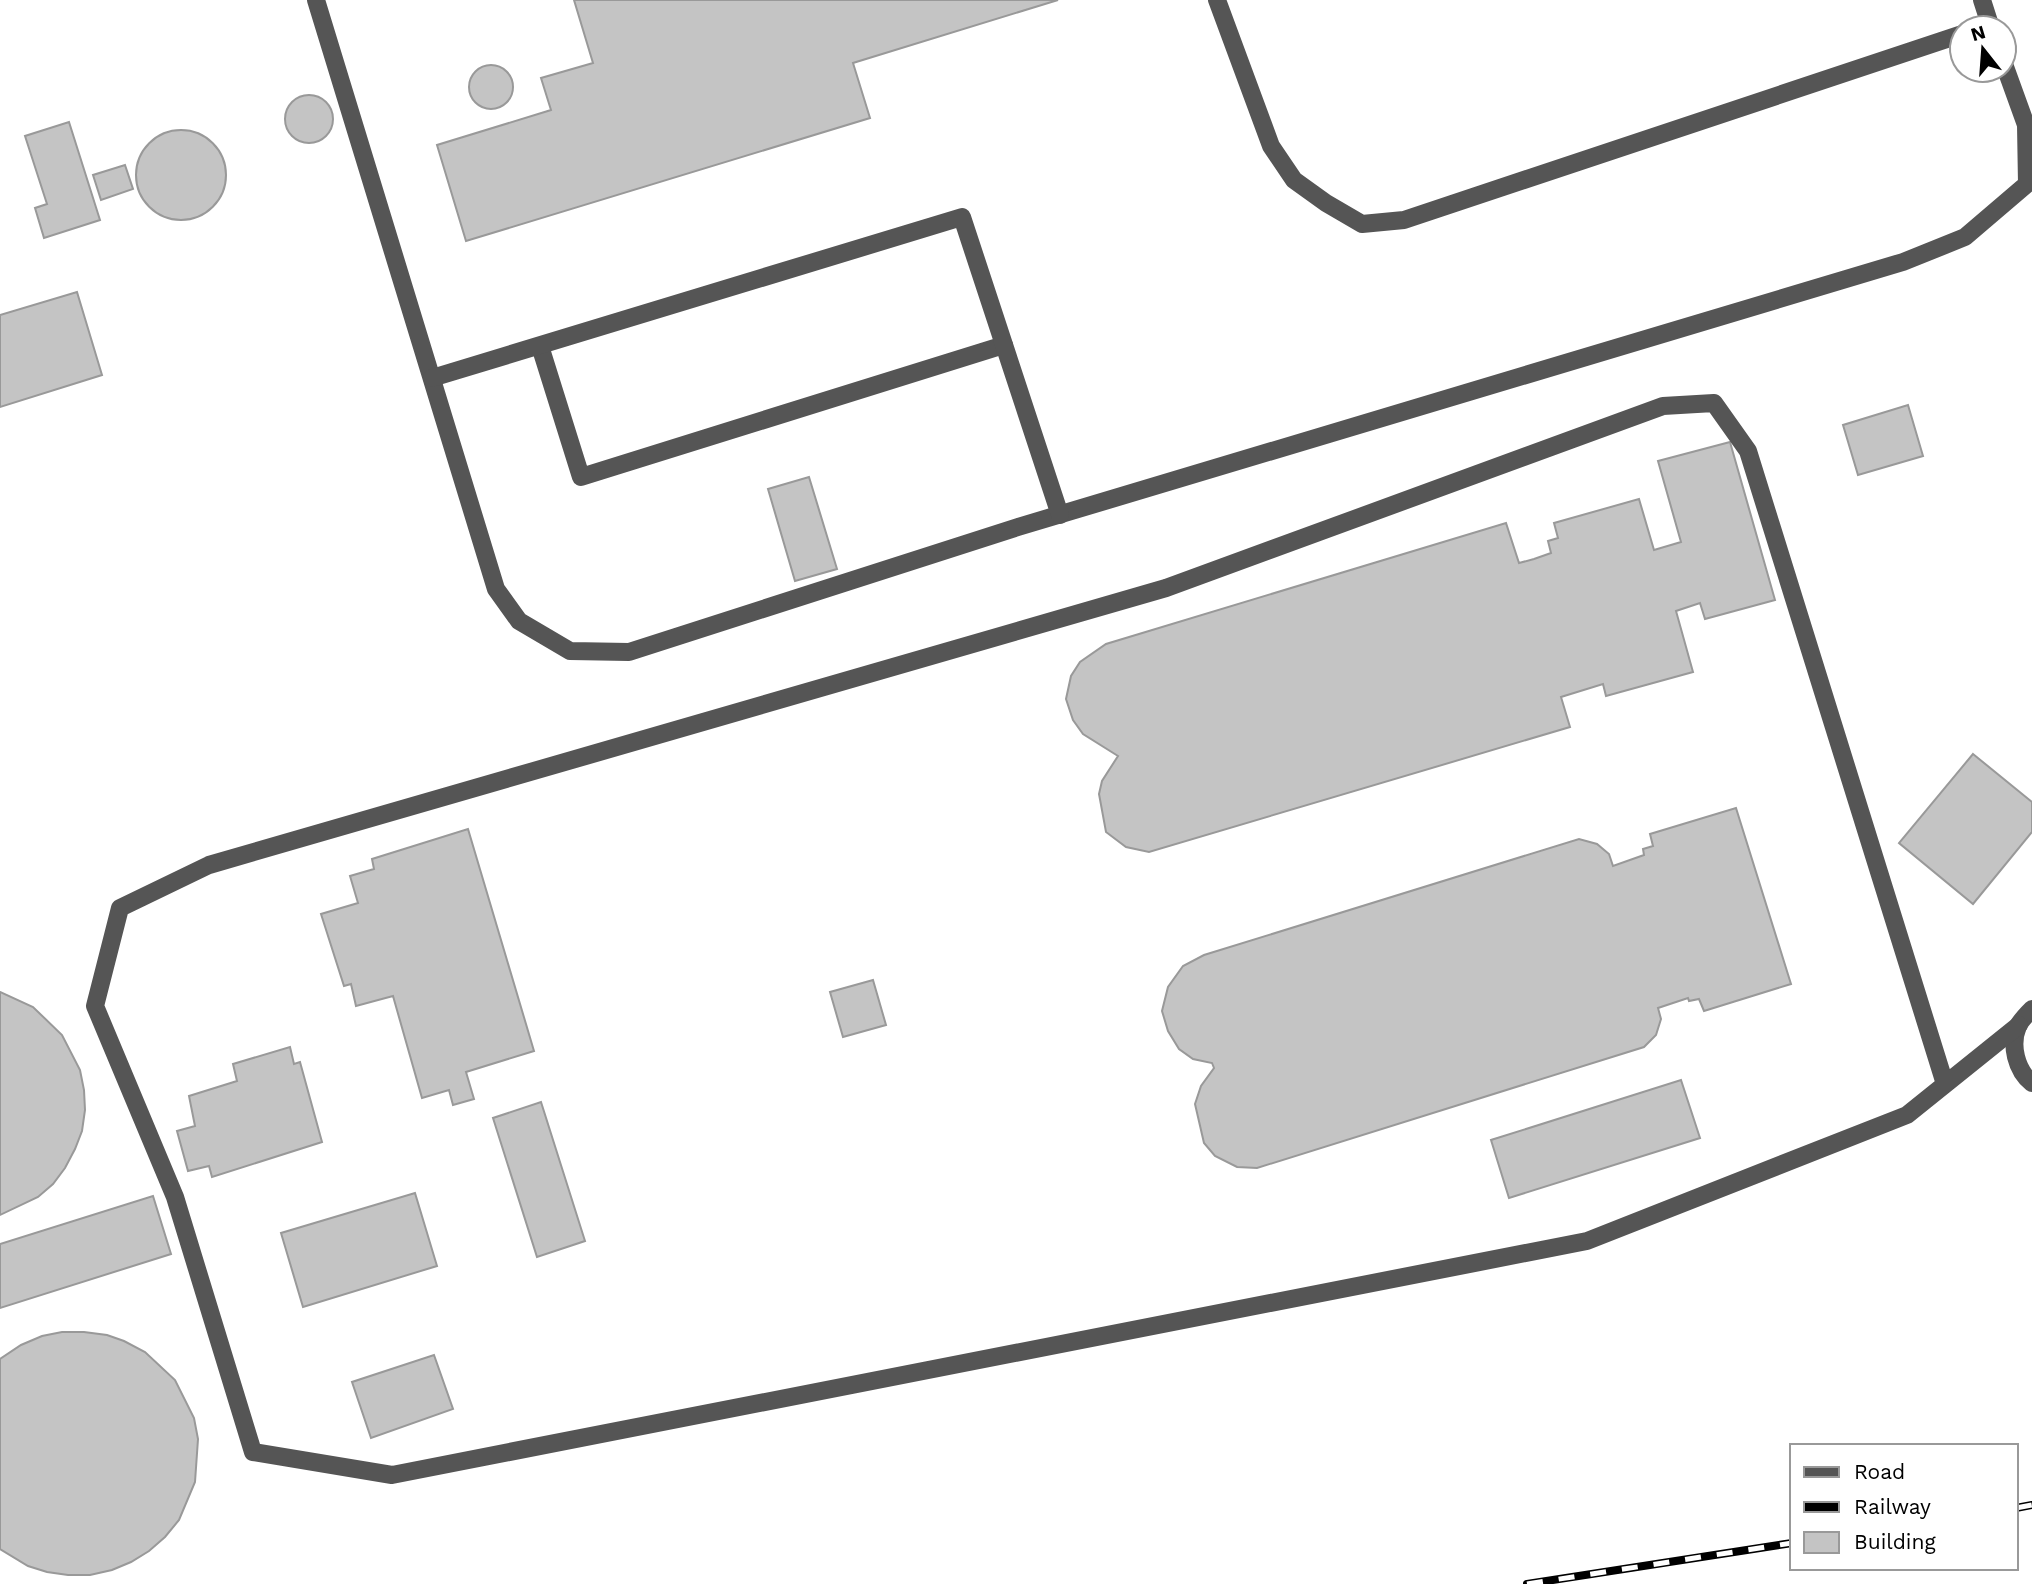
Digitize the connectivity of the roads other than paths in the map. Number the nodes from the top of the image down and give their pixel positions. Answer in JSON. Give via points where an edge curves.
{"nodes":[{"id":1,"x":316,"y":0,"type":"edge"},
{"id":2,"x":1217,"y":0,"type":"edge"},
{"id":3,"x":1948,"y":39,"type":"edge"},
{"id":4,"x":2011,"y":84,"type":"edge"},
{"id":5,"x":1004,"y":345,"type":"junction"},
{"id":6,"x":540,"y":346,"type":"junction"},
{"id":7,"x":432,"y":378,"type":"junction"},
{"id":8,"x":1060,"y":515,"type":"junction"},
{"id":9,"x":2032,"y":1009,"type":"edge"},
{"id":10,"x":2019,"y":1025,"type":"junction"},
{"id":11,"x":2032,"y":1083,"type":"edge"},
{"id":12,"x":1945,"y":1084,"type":"junction"}],
"edges":[{"from":1,"to":7,"type":"lane"},
{"from":2,"to":3,"type":"lane","via":[[1271,146],[1294,180],[1362,224],[1404,220]]},
{"from":4,"to":8,"type":"lane","via":[[2026,125],[2027,184],[1965,237],[1903,262]]},
{"from":5,"to":6,"type":"lane","via":[[962,217]]},
{"from":5,"to":6,"type":"lane","via":[[581,477]]},
{"from":5,"to":8,"type":"lane"},
{"from":6,"to":7,"type":"lane"},
{"from":7,"to":8,"type":"lane","via":[[496,589],[519,621],[570,651],[629,652]]},
{"from":9,"to":10,"type":"lane"},
{"from":10,"to":11,"type":"lane","via":[[2013,1043],[2019,1067]]},
{"from":10,"to":12,"type":"lane"},
{"from":12,"to":12,"type":"lane","via":[[1748,451],[1714,403],[1663,406],[1166,588],[209,865],[120,908],[96,1006],[175,1197],[253,1452],[392,1475],[1587,1241],[1907,1115]]}]}
